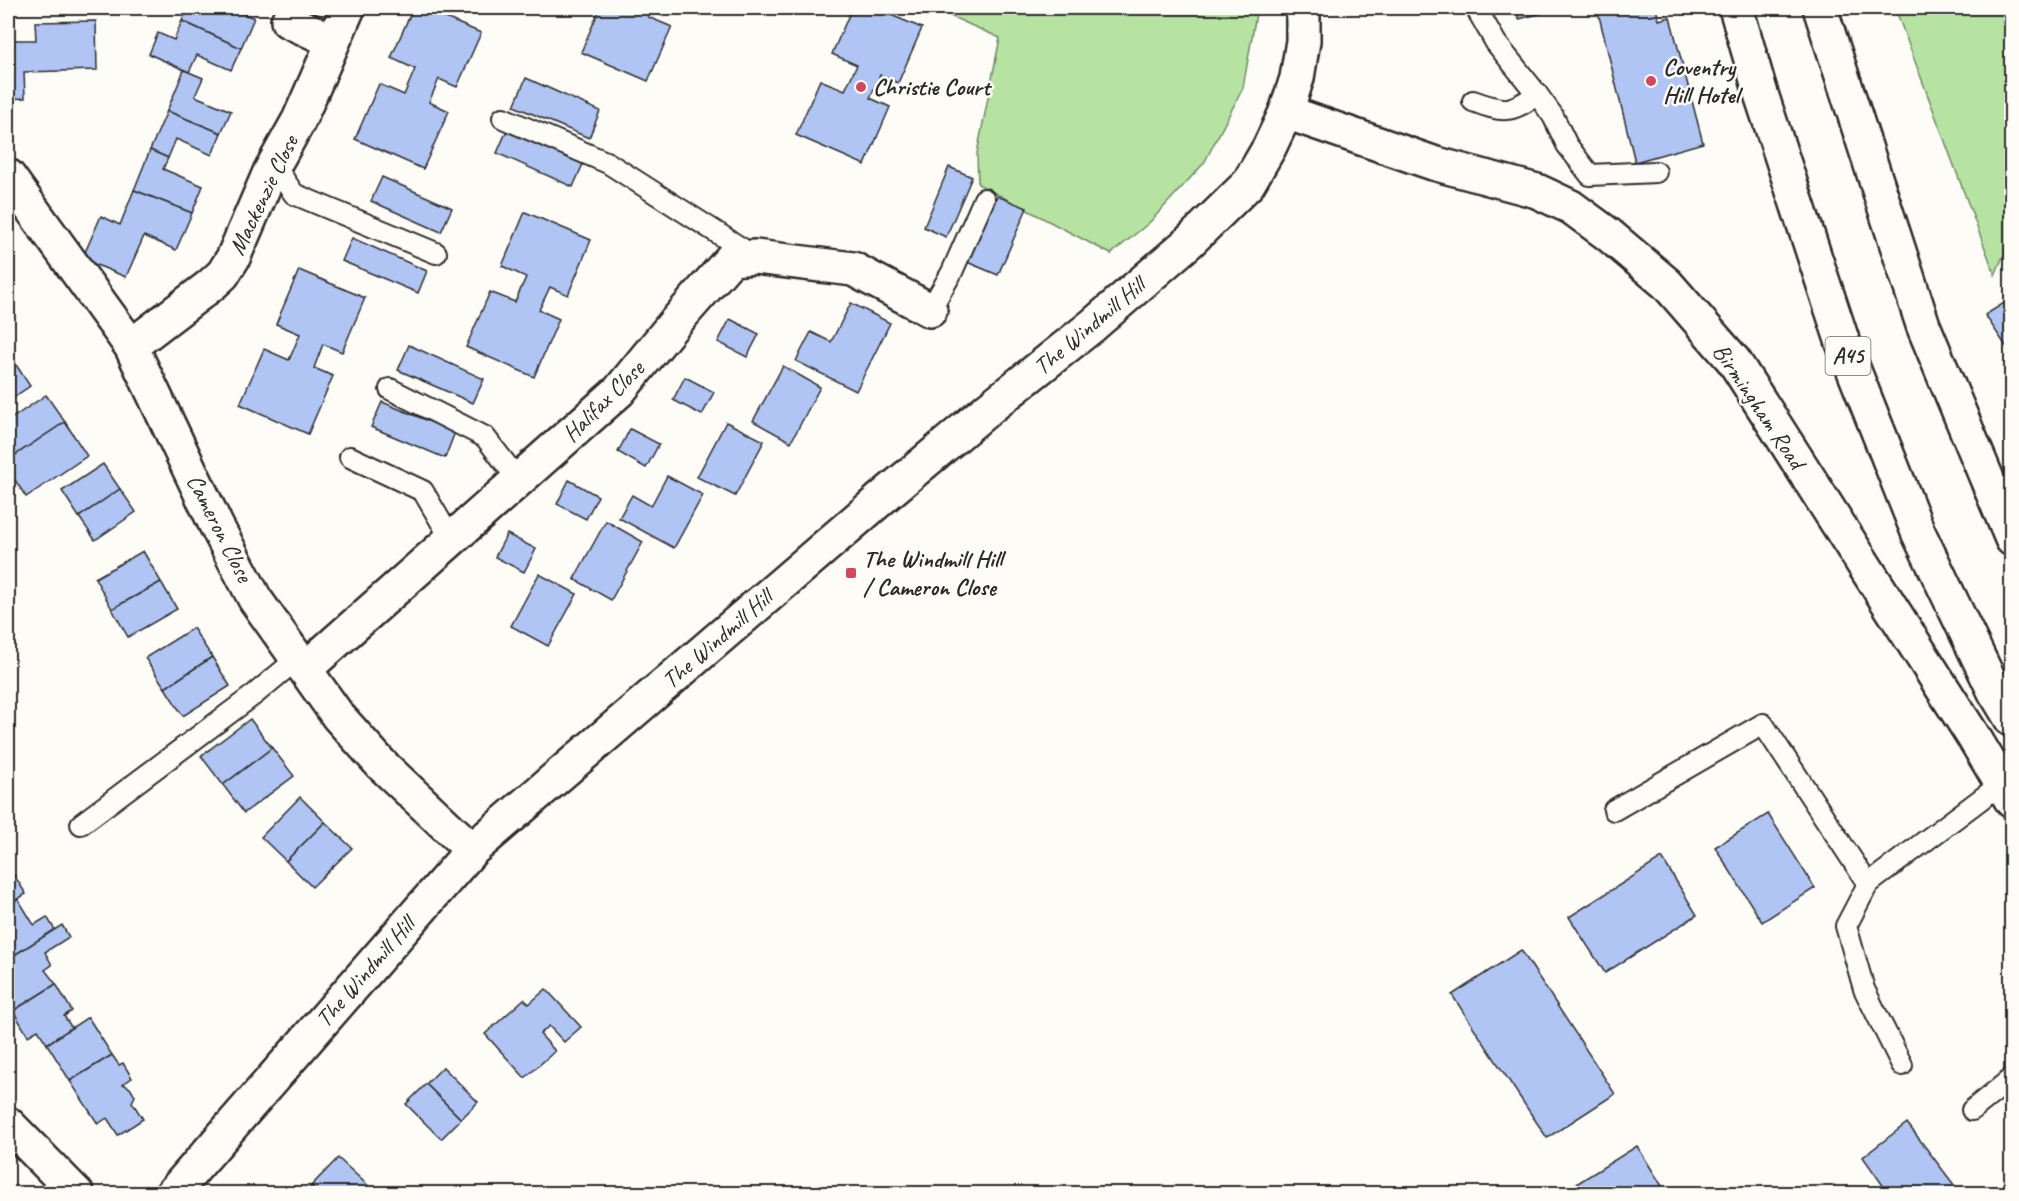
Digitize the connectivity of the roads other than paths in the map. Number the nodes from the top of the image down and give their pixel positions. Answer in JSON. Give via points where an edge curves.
{"nodes":[{"id":1,"x":348,"y":8,"type":"edge"},
{"id":2,"x":1303,"y":8,"type":"edge"},
{"id":3,"x":1476,"y":8,"type":"edge"},
{"id":4,"x":1736,"y":8,"type":"edge"},
{"id":5,"x":1820,"y":8,"type":"edge"},
{"id":6,"x":288,"y":21,"type":"dead end"},
{"id":7,"x":333,"y":41,"type":"junction"},
{"id":8,"x":1537,"y":94,"type":"junction"},
{"id":9,"x":1473,"y":101,"type":"dead end"},
{"id":10,"x":1286,"y":112,"type":"junction"},
{"id":11,"x":503,"y":118,"type":"dead end"},
{"id":12,"x":274,"y":165,"type":"junction"},
{"id":13,"x":1656,"y":172,"type":"dead end"},
{"id":14,"x":8,"y":176,"type":"edge"},
{"id":15,"x":984,"y":199,"type":"dead end"},
{"id":16,"x":436,"y":253,"type":"dead end"},
{"id":17,"x":755,"y":256,"type":"junction"},
{"id":18,"x":930,"y":310,"type":"joint"},
{"id":19,"x":131,"y":346,"type":"junction"},
{"id":20,"x":390,"y":389,"type":"dead end"},
{"id":21,"x":350,"y":457,"type":"dead end"},
{"id":22,"x":519,"y":481,"type":"junction"},
{"id":23,"x":451,"y":539,"type":"junction"},
{"id":24,"x":2012,"y":539,"type":"edge"},
{"id":25,"x":301,"y":664,"type":"junction"},
{"id":26,"x":2012,"y":720,"type":"edge"},
{"id":27,"x":2006,"y":792,"type":"edge"},
{"id":28,"x":1614,"y":810,"type":"dead end"},
{"id":29,"x":81,"y":824,"type":"dead end"},
{"id":30,"x":472,"y":850,"type":"junction"},
{"id":31,"x":1868,"y":884,"type":"junction"},
{"id":32,"x":1902,"y":1065,"type":"dead end"},
{"id":33,"x":2012,"y":1078,"type":"edge"},
{"id":34,"x":1972,"y":1110,"type":"dead end"},
{"id":35,"x":8,"y":1124,"type":"edge"},
{"id":36,"x":77,"y":1194,"type":"edge"},
{"id":37,"x":172,"y":1194,"type":"edge"}],
"edges":[{"from":1,"to":7,"type":"main road","name":"Mackenzie Close"},
{"from":2,"to":10,"type":"main road","via":[[1297,78]]},
{"from":3,"to":8,"type":"lane","via":[[1496,44]]},
{"from":4,"to":26,"type":"main road","number":"A45","via":[[1843,343],[1918,532]]},
{"from":5,"to":24,"type":"main road","via":[[1923,324]]},
{"from":6,"to":7,"type":"main road"},
{"from":7,"to":12,"type":"main road","name":"Mackenzie Close","via":[[299,120]]},
{"from":8,"to":9,"type":"lane","via":[[1520,106],[1497,110]]},
{"from":8,"to":13,"type":"lane","via":[[1590,175]]},
{"from":10,"to":27,"type":"main road","name":"Birmingham Road","via":[[1433,163],[1537,191],[1571,207],[1667,284],[1734,361]]},
{"from":10,"to":30,"type":"main road","name":"The Windmill Hill","via":[[1248,184],[1189,242]]},
{"from":11,"to":17,"type":"lane","via":[[608,163]]},
{"from":12,"to":16,"type":"lane","via":[[294,194]]},
{"from":12,"to":19,"type":"main road","name":"Mackenzie Close","via":[[223,273]]},
{"from":14,"to":19,"type":"main road","name":"Cameron Close"},
{"from":15,"to":18,"type":"lane","via":[[952,272]]},
{"from":17,"to":18,"type":"main road","name":"Halifax Close","via":[[853,269]]},
{"from":17,"to":22,"type":"main road","name":"Halifax Close","via":[[731,259],[619,391]]},
{"from":19,"to":25,"type":"main road","name":"Cameron Close","via":[[255,599]]},
{"from":20,"to":22,"type":"lane","via":[[485,437]]},
{"from":21,"to":23,"type":"lane","via":[[423,491]]},
{"from":22,"to":23,"type":"main road","name":"Halifax Close"},
{"from":23,"to":25,"type":"main road","name":"Halifax Close"},
{"from":25,"to":29,"type":"lane"},
{"from":25,"to":30,"type":"main road","name":"Cameron Close","via":[[381,764]]},
{"from":27,"to":31,"type":"lane"},
{"from":28,"to":31,"type":"lane","via":[[1763,724]]},
{"from":30,"to":37,"type":"main road","name":"The Windmill Hill"},
{"from":31,"to":32,"type":"lane","via":[[1846,926],[1864,989]]},
{"from":33,"to":34,"type":"lane"},
{"from":35,"to":36,"type":"main road"}]}
